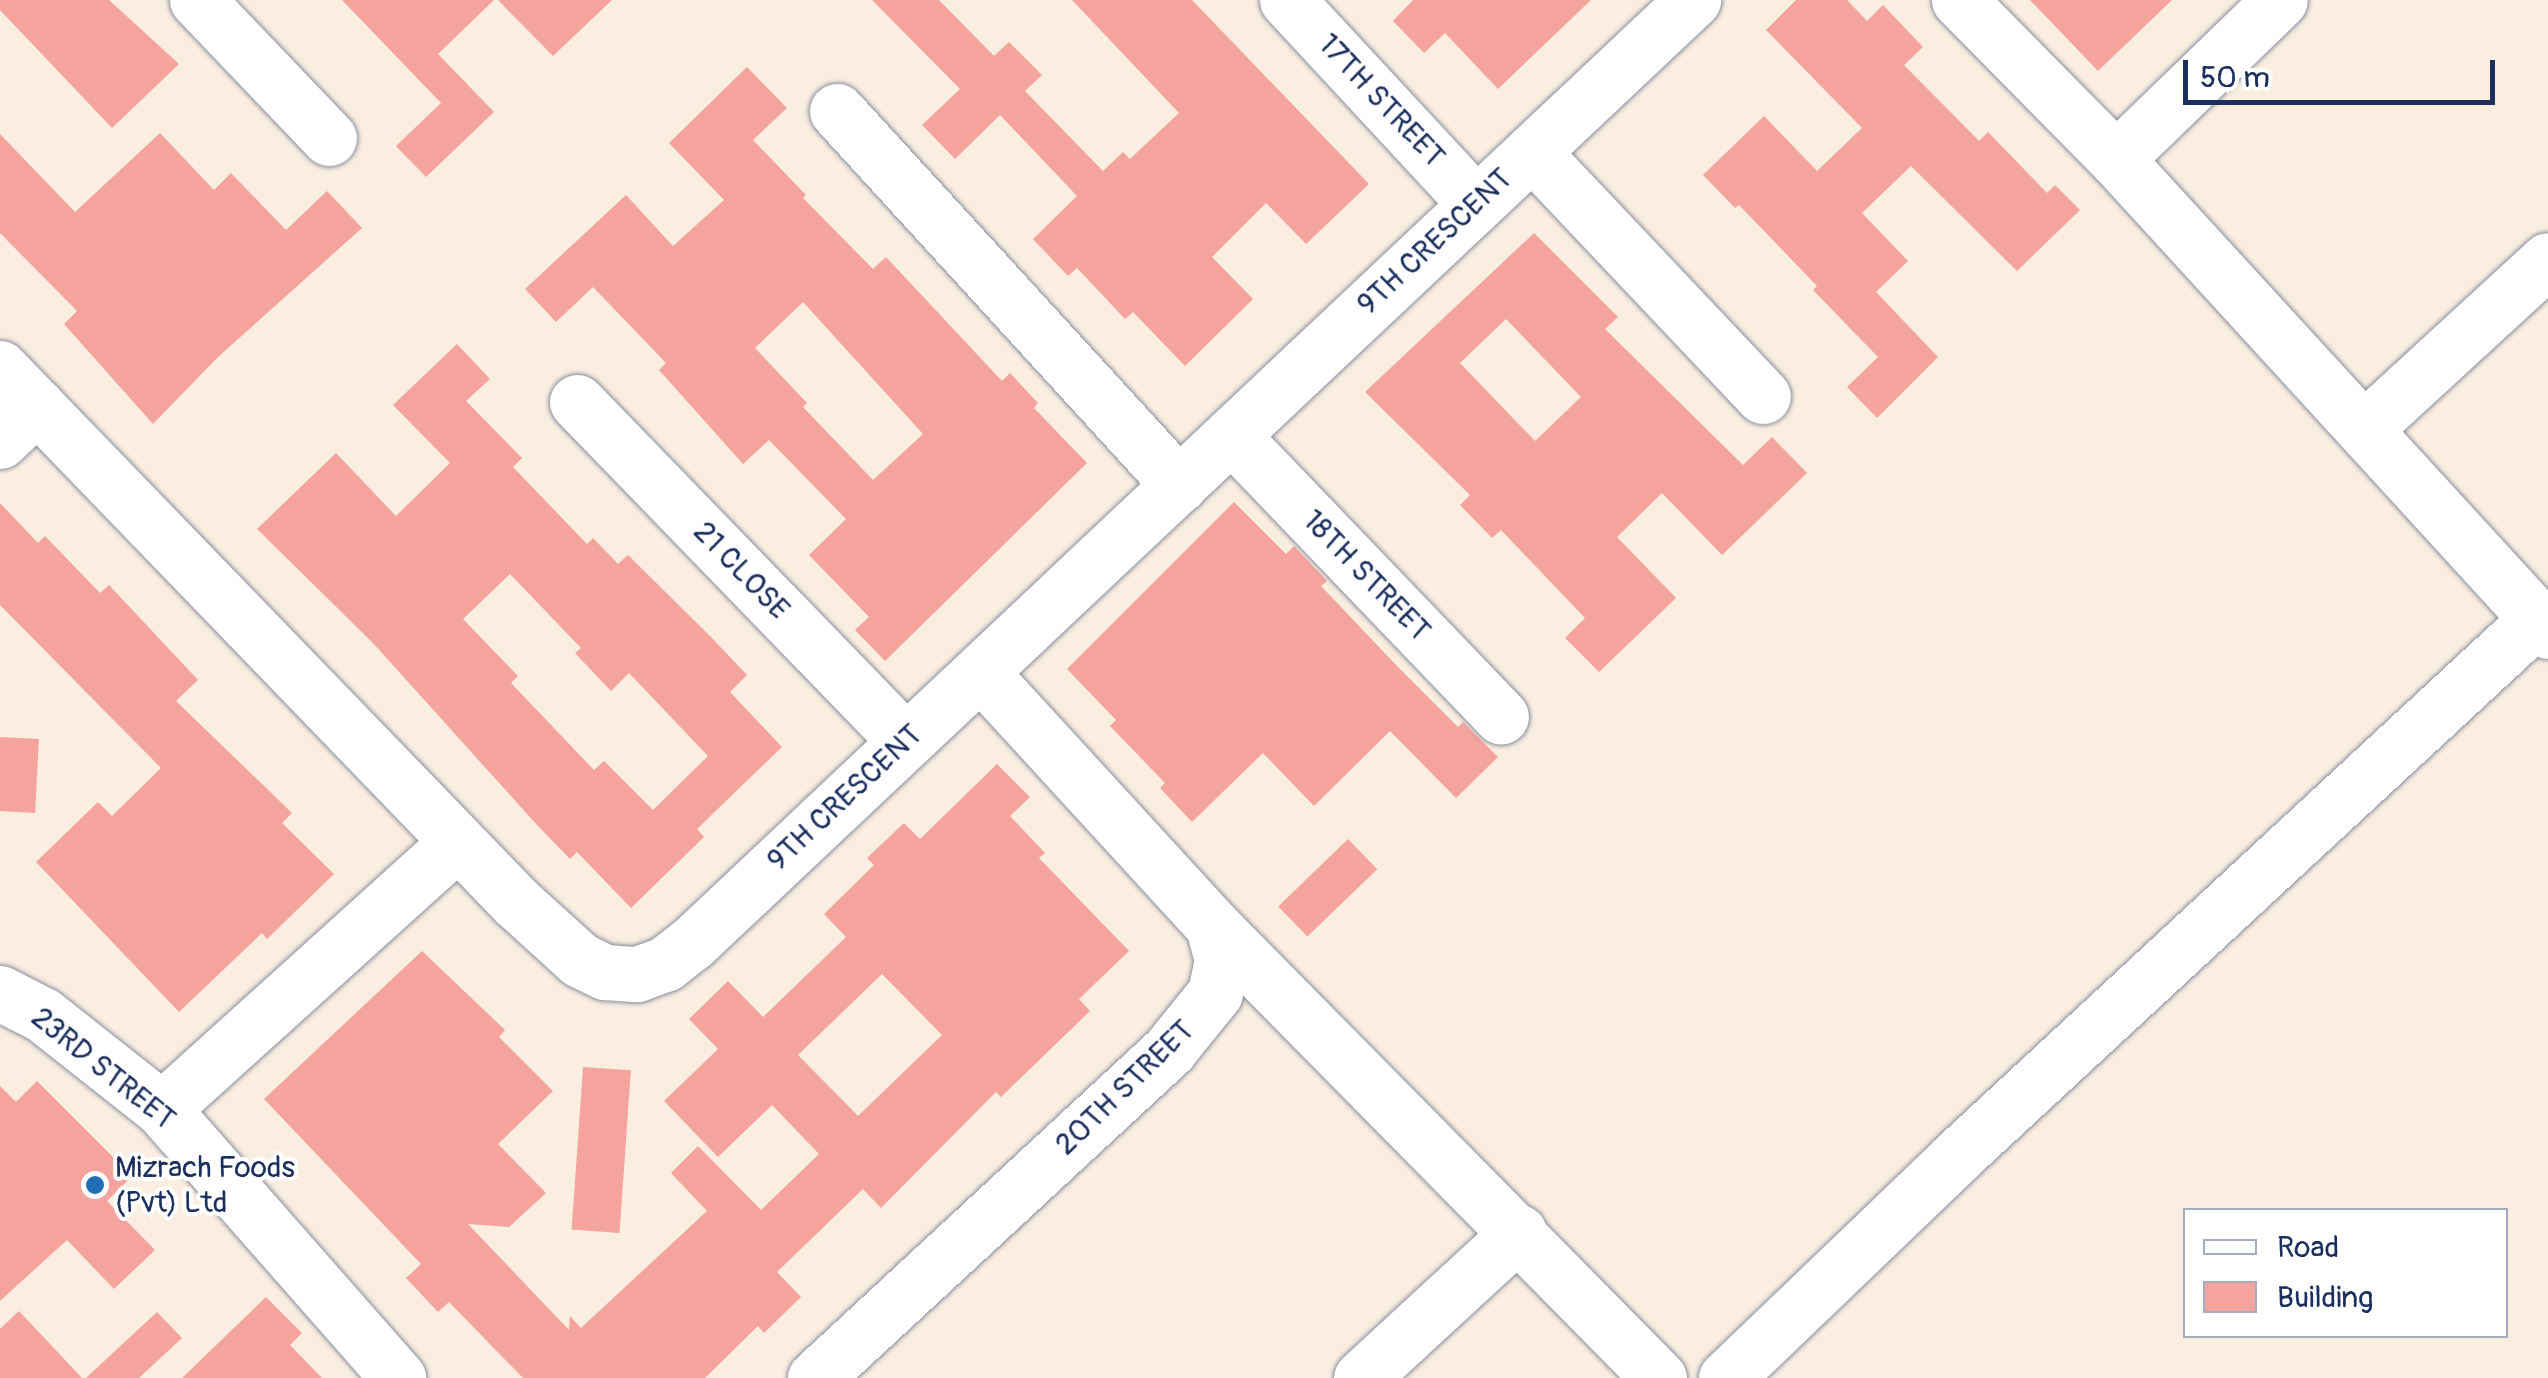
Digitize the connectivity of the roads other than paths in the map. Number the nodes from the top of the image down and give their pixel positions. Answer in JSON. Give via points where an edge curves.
{"nodes":[{"id":1,"x":197,"y":0,"type":"edge"},
{"id":2,"x":1287,"y":0,"type":"edge"},
{"id":3,"x":1693,"y":0,"type":"edge"},
{"id":4,"x":1958,"y":0,"type":"edge"},
{"id":5,"x":2280,"y":0,"type":"edge"},
{"id":6,"x":837,"y":111,"type":"dead end"},
{"id":7,"x":329,"y":138,"type":"dead end"},
{"id":8,"x":1532,"y":152,"type":"junction"},
{"id":9,"x":2116,"y":158,"type":"junction"},
{"id":10,"x":1475,"y":203,"type":"junction"},
{"id":11,"x":2548,"y":260,"type":"edge"},
{"id":12,"x":0,"y":368,"type":"edge"},
{"id":13,"x":1763,"y":396,"type":"dead end"},
{"id":14,"x":577,"y":402,"type":"dead end"},
{"id":15,"x":18,"y":424,"type":"edge"},
{"id":16,"x":2365,"y":428,"type":"junction"},
{"id":17,"x":1232,"y":435,"type":"junction"},
{"id":18,"x":1179,"y":484,"type":"junction"},
{"id":19,"x":2542,"y":625,"type":"edge"},
{"id":20,"x":981,"y":673,"type":"junction"},
{"id":21,"x":1501,"y":717,"type":"dead end"},
{"id":22,"x":904,"y":740,"type":"junction"},
{"id":23,"x":456,"y":843,"type":"junction"},
{"id":24,"x":1214,"y":926,"type":"junction"},
{"id":25,"x":0,"y":993,"type":"edge"},
{"id":26,"x":162,"y":1109,"type":"junction"},
{"id":27,"x":1519,"y":1232,"type":"junction"},
{"id":28,"x":398,"y":1378,"type":"edge"},
{"id":29,"x":815,"y":1378,"type":"edge"},
{"id":30,"x":1361,"y":1378,"type":"edge"},
{"id":31,"x":1659,"y":1378,"type":"edge"},
{"id":32,"x":1726,"y":1378,"type":"edge"}],
"edges":[{"from":1,"to":7,"type":"street"},
{"from":2,"to":10,"type":"street","name":"17TH STREET"},
{"from":3,"to":8,"type":"street","name":"9TH CRESCENT"},
{"from":4,"to":9,"type":"street"},
{"from":5,"to":9,"type":"street"},
{"from":6,"to":18,"type":"street"},
{"from":8,"to":10,"type":"street","name":"9TH CRESCENT"},
{"from":8,"to":13,"type":"street"},
{"from":9,"to":16,"type":"street"},
{"from":10,"to":17,"type":"street","name":"9TH CRESCENT"},
{"from":11,"to":16,"type":"street"},
{"from":12,"to":15,"type":"street","name":"9TH CRESCENT"},
{"from":14,"to":22,"type":"street","name":"21 CLOSE"},
{"from":15,"to":23,"type":"street","name":"9TH CRESCENT"},
{"from":16,"to":19,"type":"street"},
{"from":17,"to":18,"type":"street","name":"9TH CRESCENT"},
{"from":17,"to":21,"type":"street","name":"18TH STREET"},
{"from":18,"to":20,"type":"street","name":"9TH CRESCENT"},
{"from":19,"to":32,"type":"street","via":[[1954,1159]]},
{"from":20,"to":22,"type":"street","name":"9TH CRESCENT"},
{"from":20,"to":24,"type":"street"},
{"from":22,"to":23,"type":"street","name":"9TH CRESCENT","via":[[691,944],[637,974],[605,972],[580,960]]},
{"from":23,"to":26,"type":"street"},
{"from":24,"to":27,"type":"street"},
{"from":24,"to":29,"type":"street","name":"20TH STREET","via":[[1222,960],[1216,993],[1193,1024]]},
{"from":25,"to":26,"type":"street","name":"23RD STREET","via":[[43,1015]]},
{"from":26,"to":28,"type":"street","name":"23RD STREET"},
{"from":27,"to":30,"type":"street"},
{"from":27,"to":31,"type":"street"}]}
